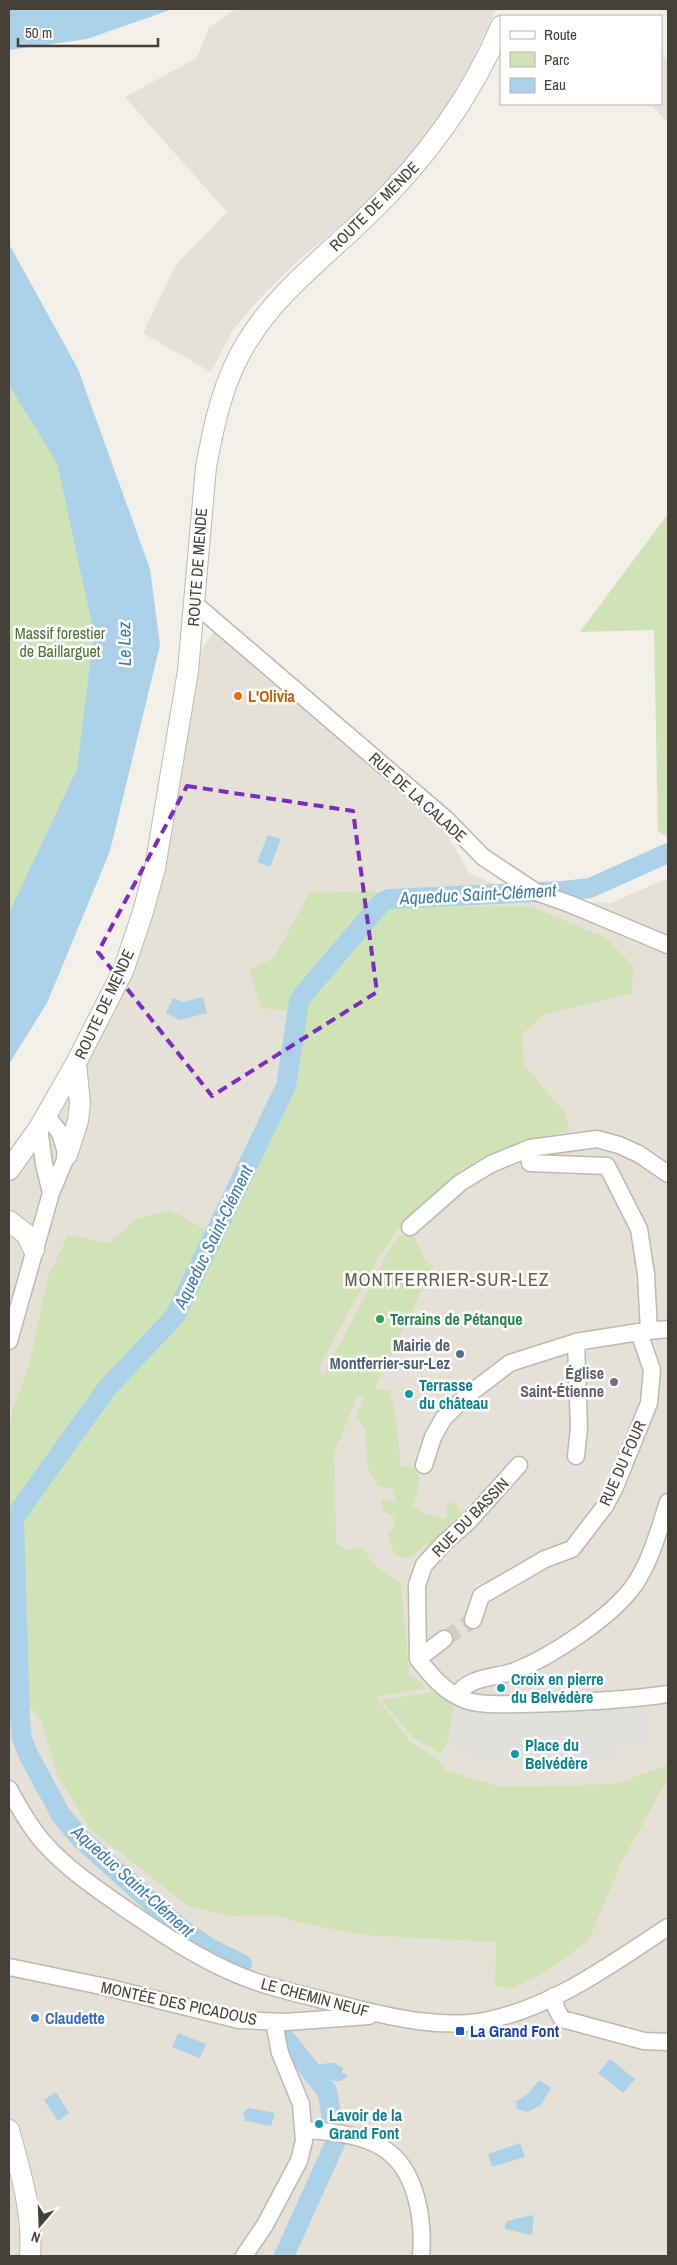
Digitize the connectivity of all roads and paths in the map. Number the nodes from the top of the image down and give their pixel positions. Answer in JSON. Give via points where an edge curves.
{"nodes":[{"id":1,"x":500,"y":28,"type":"edge"},
{"id":2,"x":195,"y":604,"type":"junction"},
{"id":3,"x":668,"y":946,"type":"edge"},
{"id":4,"x":76,"y":1063,"type":"junction"},
{"id":5,"x":43,"y":1122,"type":"junction"},
{"id":6,"x":530,"y":1148,"type":"junction"},
{"id":7,"x":67,"y":1155,"type":"junction"},
{"id":8,"x":9,"y":1170,"type":"edge"},
{"id":9,"x":668,"y":1174,"type":"edge"},
{"id":10,"x":52,"y":1193,"type":"junction"},
{"id":11,"x":9,"y":1221,"type":"edge"},
{"id":12,"x":410,"y":1227,"type":"dead end"},
{"id":13,"x":34,"y":1250,"type":"junction"},
{"id":14,"x":668,"y":1329,"type":"edge"},
{"id":15,"x":644,"y":1331,"type":"junction"},
{"id":16,"x":9,"y":1341,"type":"edge"},
{"id":17,"x":576,"y":1342,"type":"junction"},
{"id":18,"x":576,"y":1456,"type":"dead end"},
{"id":19,"x":424,"y":1465,"type":"dead end"},
{"id":20,"x":519,"y":1465,"type":"dead end"},
{"id":21,"x":668,"y":1502,"type":"edge"},
{"id":22,"x":473,"y":1620,"type":"tunnel mouth"},
{"id":23,"x":444,"y":1639,"type":"tunnel mouth"},
{"id":24,"x":418,"y":1659,"type":"junction"},
{"id":25,"x":668,"y":1694,"type":"edge"},
{"id":26,"x":457,"y":1696,"type":"junction"},
{"id":27,"x":9,"y":1789,"type":"edge"},
{"id":28,"x":668,"y":1927,"type":"edge"},
{"id":29,"x":9,"y":1967,"type":"edge"},
{"id":30,"x":554,"y":1996,"type":"junction"},
{"id":31,"x":382,"y":2015,"type":"junction"},
{"id":32,"x":274,"y":2022,"type":"junction"},
{"id":33,"x":668,"y":2042,"type":"edge"},
{"id":34,"x":9,"y":2130,"type":"edge"},
{"id":35,"x":304,"y":2130,"type":"junction"},
{"id":36,"x":30,"y":2256,"type":"edge"},
{"id":37,"x":244,"y":2256,"type":"edge"},
{"id":38,"x":421,"y":2256,"type":"edge"}],
"edges":[{"from":1,"to":2,"type":"street","name":"ROUTE DE MENDE","via":[[460,106],[426,154],[280,299],[243,348],[228,379],[212,437],[203,491]]},
{"from":2,"to":3,"type":"street","name":"RUE DE LA CALADE","via":[[447,820],[483,857],[536,892]]},
{"from":2,"to":4,"type":"street","name":"ROUTE DE MENDE","via":[[188,671],[155,868],[123,971]]},
{"from":4,"to":5,"type":"street","name":"ROUTE DE MENDE"},
{"from":4,"to":7,"type":"street","via":[[80,1103]]},
{"from":5,"to":7,"type":"street","via":[[60,1133]]},
{"from":5,"to":8,"type":"street","name":"ROUTE DE MENDE"},
{"from":5,"to":10,"type":"street","via":[[42,1155]]},
{"from":6,"to":9,"type":"street","via":[[597,1139],[639,1154]]},
{"from":6,"to":12,"type":"street","via":[[491,1164],[460,1183]]},
{"from":6,"to":15,"type":"street","name":"RUE DU FOUR","via":[[530,1163],[607,1166],[639,1229],[646,1274]]},
{"from":7,"to":10,"type":"street"},
{"from":10,"to":13,"type":"street"},
{"from":11,"to":13,"type":"street","via":[[26,1234]]},
{"from":13,"to":16,"type":"street"},
{"from":14,"to":15,"type":"street"},
{"from":15,"to":17,"type":"street"},
{"from":15,"to":22,"type":"street","name":"RUE DU FOUR","via":[[652,1370],[649,1403],[605,1506],[572,1549],[545,1559],[481,1596]]},
{"from":17,"to":18,"type":"street","via":[[579,1428]]},
{"from":17,"to":19,"type":"street","via":[[510,1363],[464,1398],[438,1427]]},
{"from":20,"to":24,"type":"street","name":"RUE DU BASSIN","via":[[424,1565],[417,1586]]},
{"from":21,"to":26,"type":"street","via":[[640,1576],[608,1612],[546,1655],[514,1671],[468,1683]]},
{"from":23,"to":24,"type":"street"},
{"from":24,"to":26,"type":"street","via":[[437,1682]]},
{"from":25,"to":26,"type":"street","via":[[509,1704]]},
{"from":27,"to":31,"type":"street","name":"LE CHEMIN NEUF","via":[[33,1830],[61,1861],[186,1949],[260,1983]]},
{"from":28,"to":30,"type":"street","name":"LE CHEMIN NEUF","via":[[603,1971]]},
{"from":29,"to":32,"type":"street","name":"MONTÉE DES PICADOUS","via":[[239,2020]]},
{"from":30,"to":31,"type":"street","name":"LE CHEMIN NEUF","via":[[488,2020],[455,2023]]},
{"from":30,"to":33,"type":"street","via":[[562,2019],[644,2041]]},
{"from":31,"to":32,"type":"street","name":"MONTÉE DES PICADOUS"},
{"from":32,"to":35,"type":"street","via":[[280,2053],[301,2104]]},
{"from":34,"to":36,"type":"street","via":[[26,2192]]},
{"from":35,"to":37,"type":"street","via":[[299,2161],[265,2225]]},
{"from":35,"to":38,"type":"street","via":[[328,2131],[370,2142],[397,2159],[411,2184],[418,2206]]}]}
